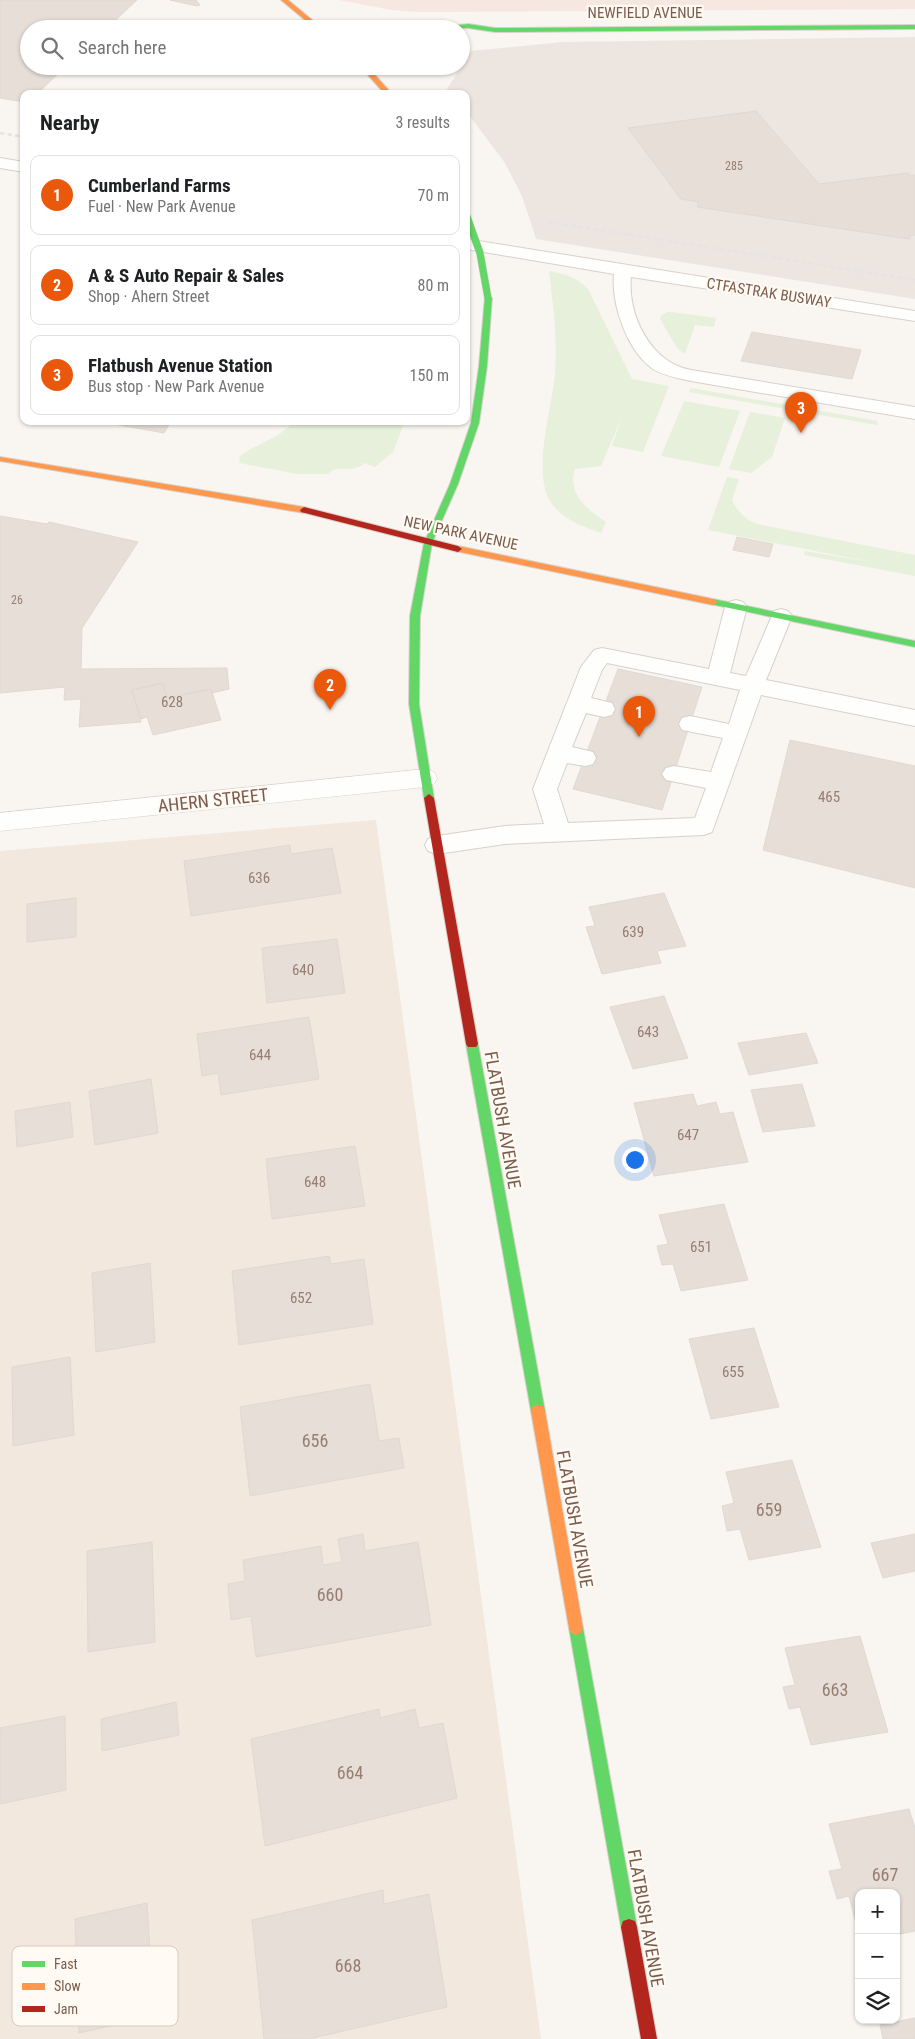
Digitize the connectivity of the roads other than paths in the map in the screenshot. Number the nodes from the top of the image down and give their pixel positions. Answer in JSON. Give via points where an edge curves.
{"nodes":[{"id":1,"x":284,"y":0,"type":"edge"},
{"id":2,"x":309,"y":20,"type":"edge"},
{"id":3,"x":470,"y":25,"type":"edge"},
{"id":4,"x":915,"y":27,"type":"edge"},
{"id":5,"x":494,"y":30,"type":"junction"},
{"id":6,"x":476,"y":38,"type":"dead end"},
{"id":7,"x":371,"y":75,"type":"edge"},
{"id":8,"x":385,"y":90,"type":"edge"},
{"id":9,"x":0,"y":163,"type":"edge"},
{"id":10,"x":20,"y":167,"type":"edge"},
{"id":11,"x":470,"y":225,"type":"edge"},
{"id":12,"x":470,"y":245,"type":"edge"},
{"id":13,"x":623,"y":270,"type":"junction"},
{"id":14,"x":915,"y":316,"type":"edge"},
{"id":15,"x":915,"y":413,"type":"edge"},
{"id":16,"x":0,"y":458,"type":"edge"},
{"id":17,"x":428,"y":543,"type":"junction"},
{"id":18,"x":736,"y":606,"type":"junction"},
{"id":19,"x":781,"y":616,"type":"junction"},
{"id":20,"x":915,"y":644,"type":"edge"},
{"id":21,"x":717,"y":678,"type":"junction"},
{"id":22,"x":753,"y":686,"type":"junction"},
{"id":23,"x":577,"y":703,"type":"junction"},
{"id":24,"x":604,"y":708,"type":"dead end"},
{"id":25,"x":915,"y":718,"type":"edge"},
{"id":26,"x":690,"y":724,"type":"dead end"},
{"id":27,"x":736,"y":733,"type":"junction"},
{"id":28,"x":558,"y":753,"type":"junction"},
{"id":29,"x":585,"y":758,"type":"dead end"},
{"id":30,"x":674,"y":774,"type":"dead end"},
{"id":31,"x":425,"y":778,"type":"junction"},
{"id":32,"x":719,"y":782,"type":"junction"},
{"id":33,"x":0,"y":822,"type":"edge"},
{"id":34,"x":559,"y":832,"type":"junction"},
{"id":35,"x":436,"y":845,"type":"junction"},
{"id":36,"x":649,"y":2039,"type":"edge"}],
"edges":[{"from":1,"to":2,"type":"street"},
{"from":3,"to":5,"type":"street","name":"NEWFIELD AVENUE"},
{"from":4,"to":5,"type":"street","name":"NEWFIELD AVENUE"},
{"from":5,"to":6,"type":"street","name":"NEWFIELD AVENUE"},
{"from":7,"to":8,"type":"street"},
{"from":9,"to":10,"type":"lane"},
{"from":11,"to":17,"type":"street","name":"FLATBUSH AVENUE","bridge":true,"via":[[480,253],[488,298],[483,366],[475,423],[454,484]]},
{"from":12,"to":13,"type":"lane","name":"CTFASTRAK BUSWAY"},
{"from":13,"to":14,"type":"lane","name":"CTFASTRAK BUSWAY"},
{"from":13,"to":15,"type":"lane","via":[[620,286],[625,309],[639,340],[664,367],[696,376]]},
{"from":16,"to":17,"type":"street","name":"NEW PARK AVENUE","via":[[313,512]]},
{"from":17,"to":18,"type":"street","name":"NEW PARK AVENUE"},
{"from":17,"to":31,"type":"street","name":"FLATBUSH AVENUE","via":[[415,616],[414,704]]},
{"from":18,"to":19,"type":"street","name":"NEW PARK AVENUE"},
{"from":18,"to":21,"type":"lane"},
{"from":19,"to":20,"type":"street","name":"NEW PARK AVENUE"},
{"from":19,"to":22,"type":"lane"},
{"from":21,"to":22,"type":"lane"},
{"from":21,"to":23,"type":"lane","via":[[602,656],[592,667]]},
{"from":22,"to":25,"type":"lane"},
{"from":22,"to":27,"type":"lane"},
{"from":23,"to":24,"type":"lane"},
{"from":23,"to":28,"type":"lane"},
{"from":26,"to":27,"type":"lane"},
{"from":27,"to":32,"type":"lane"},
{"from":28,"to":29,"type":"lane"},
{"from":28,"to":34,"type":"lane","via":[[545,789]]},
{"from":30,"to":32,"type":"lane"},
{"from":31,"to":33,"type":"street","name":"AHERN STREET"},
{"from":31,"to":35,"type":"street","name":"FLATBUSH AVENUE"},
{"from":32,"to":34,"type":"lane","via":[[704,826]]},
{"from":34,"to":35,"type":"lane","via":[[505,835]]},
{"from":35,"to":36,"type":"street","name":"FLATBUSH AVENUE"}]}
